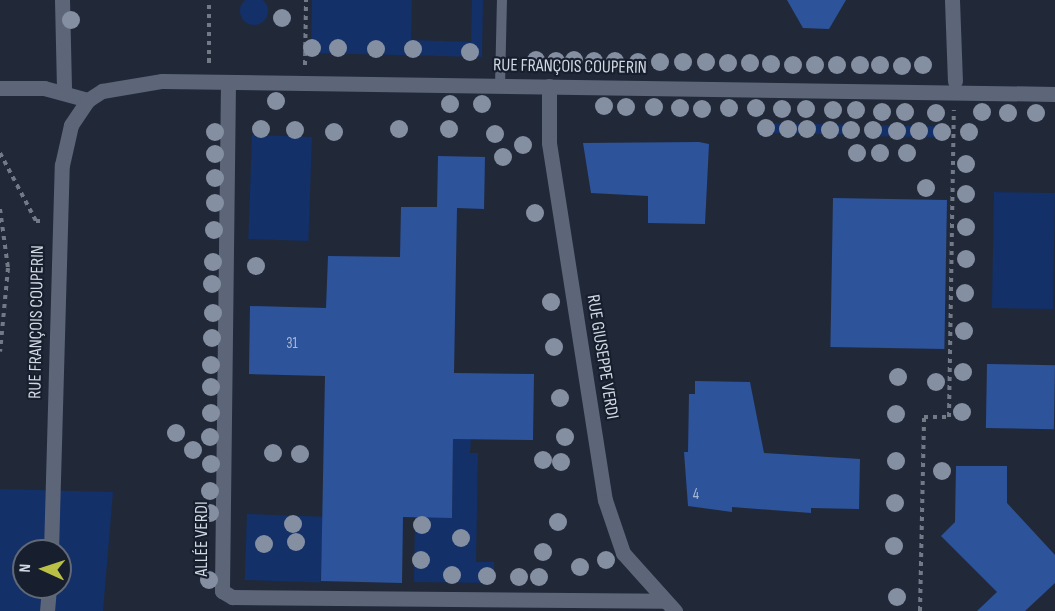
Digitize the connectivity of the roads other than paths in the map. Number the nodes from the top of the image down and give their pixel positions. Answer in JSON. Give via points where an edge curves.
{"nodes":[{"id":1,"x":62,"y":0,"type":"edge"},
{"id":2,"x":502,"y":0,"type":"edge"},
{"id":3,"x":952,"y":0,"type":"edge"},
{"id":4,"x":955,"y":81,"type":"dead end"},
{"id":5,"x":228,"y":82,"type":"junction"},
{"id":6,"x":500,"y":86,"type":"junction"},
{"id":7,"x":549,"y":86,"type":"junction"},
{"id":8,"x":0,"y":88,"type":"edge"},
{"id":9,"x":64,"y":91,"type":"junction"},
{"id":10,"x":1055,"y":93,"type":"edge"},
{"id":11,"x":88,"y":100,"type":"junction"},
{"id":12,"x":51,"y":539,"type":"edge"},
{"id":13,"x":669,"y":606,"type":"edge"}],
"edges":[{"from":1,"to":9,"type":"street"},
{"from":2,"to":6,"type":"lane"},
{"from":3,"to":4,"type":"street"},
{"from":5,"to":6,"type":"street","name":"RUE FRANÇOIS COUPERIN"},
{"from":5,"to":11,"type":"street","name":"RUE FRANÇOIS COUPERIN","via":[[138,81]]},
{"from":5,"to":13,"type":"street","name":"ALLÉE VERDI","via":[[222,591],[232,597]]},
{"from":6,"to":7,"type":"street","name":"RUE FRANÇOIS COUPERIN"},
{"from":7,"to":10,"type":"street","name":"RUE FRANÇOIS COUPERIN"},
{"from":7,"to":13,"type":"street","name":"RUE GIUSEPPE VERDI","via":[[549,143],[605,500],[623,553]]},
{"from":8,"to":9,"type":"street"},
{"from":9,"to":11,"type":"street"},
{"from":11,"to":12,"type":"street","name":"RUE FRANÇOIS COUPERIN","via":[[65,144],[59,223]]}]}
